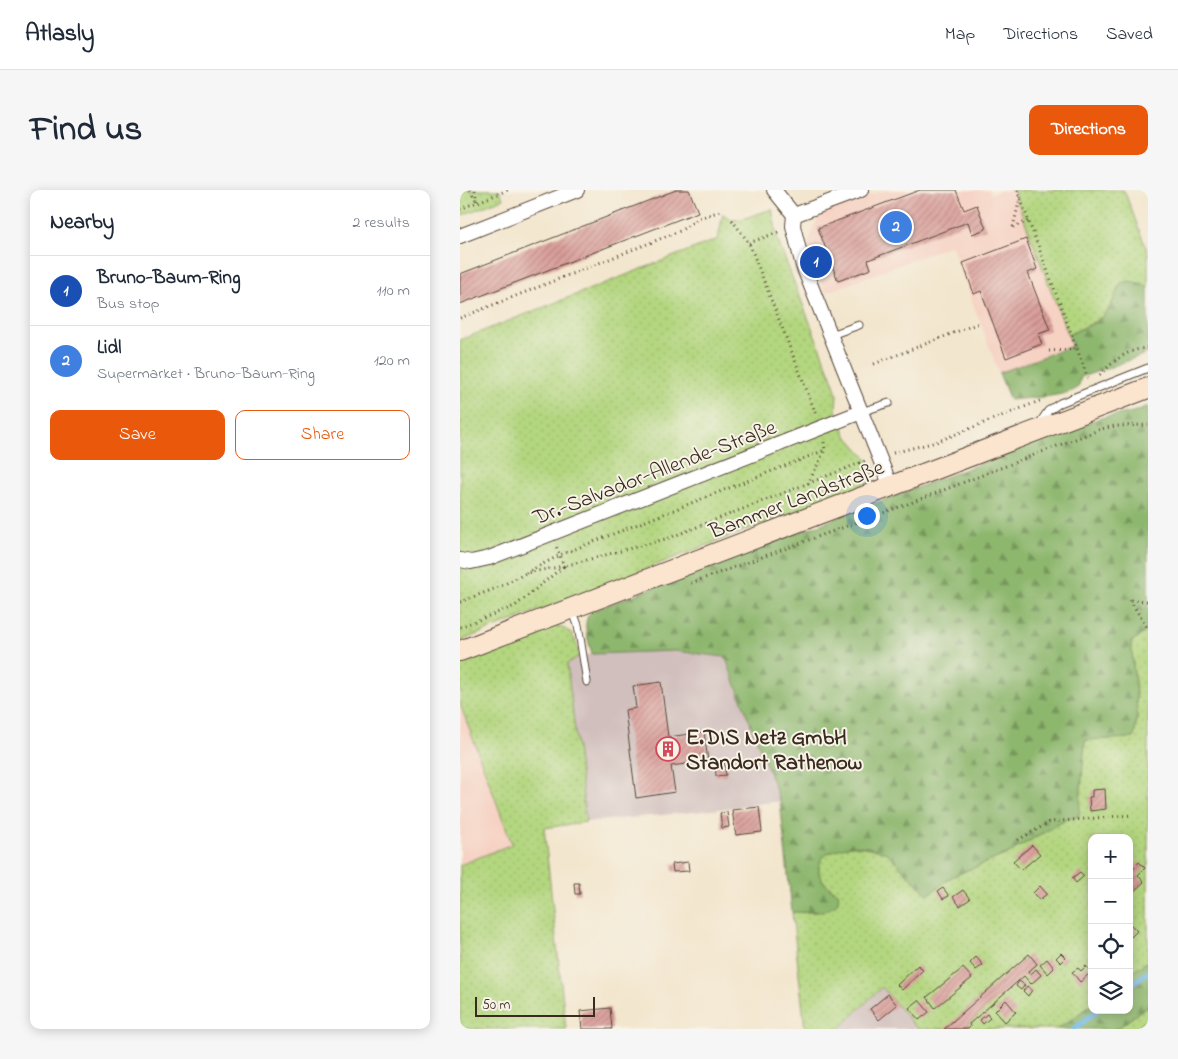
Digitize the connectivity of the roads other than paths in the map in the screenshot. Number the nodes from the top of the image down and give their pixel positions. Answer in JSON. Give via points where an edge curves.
{"nodes":[{"id":1,"x":577,"y":190,"type":"edge"},
{"id":2,"x":774,"y":190,"type":"edge"},
{"id":3,"x":861,"y":190,"type":"edge"},
{"id":4,"x":793,"y":221,"type":"junction"},
{"id":5,"x":460,"y":236,"type":"edge"},
{"id":6,"x":859,"y":325,"type":"dead end"},
{"id":7,"x":831,"y":336,"type":"junction"},
{"id":8,"x":1148,"y":368,"type":"edge"},
{"id":9,"x":1148,"y":388,"type":"edge"},
{"id":10,"x":888,"y":403,"type":"dead end"},
{"id":11,"x":862,"y":412,"type":"junction"},
{"id":12,"x":1032,"y":433,"type":"junction"},
{"id":13,"x":891,"y":487,"type":"junction"},
{"id":14,"x":460,"y":560,"type":"edge"},
{"id":15,"x":572,"y":608,"type":"junction"},
{"id":16,"x":460,"y":651,"type":"edge"},
{"id":17,"x":587,"y":682,"type":"dead end"}],
"edges":[{"from":1,"to":5,"type":"street"},
{"from":2,"to":4,"type":"street"},
{"from":3,"to":4,"type":"street"},
{"from":4,"to":7,"type":"street","via":[[803,266]]},
{"from":6,"to":7,"type":"lane"},
{"from":7,"to":11,"type":"street"},
{"from":8,"to":12,"type":"lane","via":[[1054,406]]},
{"from":9,"to":12,"type":"main road","name":"Bammer Landstraße"},
{"from":10,"to":11,"type":"lane"},
{"from":11,"to":13,"type":"street"},
{"from":11,"to":14,"type":"street","name":"Dr.-Salvador-Allende-Straße","via":[[490,558],[471,562]]},
{"from":12,"to":13,"type":"main road","name":"Bammer Landstraße"},
{"from":13,"to":15,"type":"main road","name":"Bammer Landstraße"},
{"from":15,"to":16,"type":"main road","name":"Bammer Landstraße"},
{"from":15,"to":17,"type":"lane"}]}
